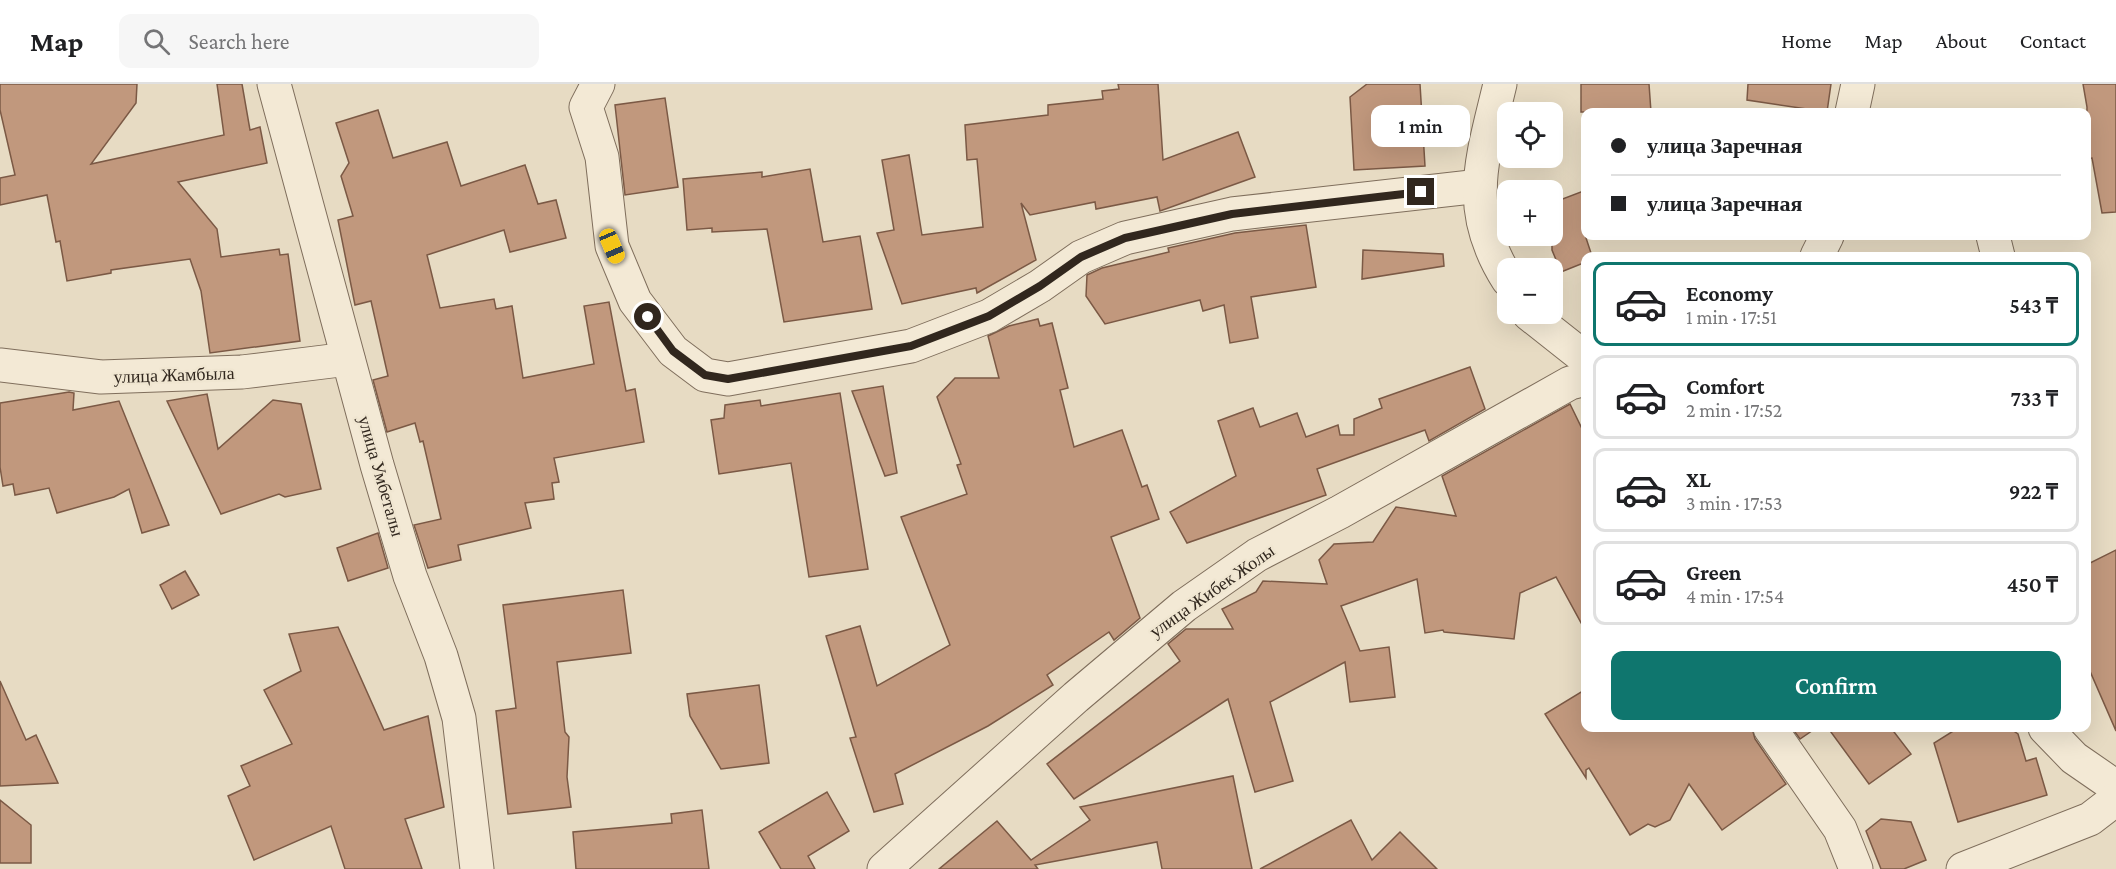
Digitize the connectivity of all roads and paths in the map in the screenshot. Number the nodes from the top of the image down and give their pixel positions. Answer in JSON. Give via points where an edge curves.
{"nodes":[{"id":1,"x":274,"y":84,"type":"edge"},
{"id":2,"x":598,"y":84,"type":"edge"},
{"id":3,"x":1500,"y":84,"type":"edge"},
{"id":4,"x":1858,"y":84,"type":"edge"},
{"id":5,"x":1853,"y":108,"type":"edge"},
{"id":6,"x":1480,"y":186,"type":"junction"},
{"id":7,"x":1497,"y":259,"type":"edge"},
{"id":8,"x":1541,"y":324,"type":"edge"},
{"id":9,"x":1581,"y":355,"type":"edge"},
{"id":10,"x":348,"y":359,"type":"junction"},
{"id":11,"x":0,"y":365,"type":"edge"},
{"id":12,"x":1581,"y":380,"type":"edge"},
{"id":13,"x":1773,"y":732,"type":"edge"},
{"id":14,"x":2050,"y":732,"type":"edge"},
{"id":15,"x":2116,"y":787,"type":"edge"},
{"id":16,"x":2116,"y":799,"type":"edge"},
{"id":17,"x":477,"y":869,"type":"edge"},
{"id":18,"x":884,"y":869,"type":"edge"},
{"id":19,"x":1856,"y":869,"type":"edge"},
{"id":20,"x":1963,"y":869,"type":"edge"}],
"edges":[{"from":1,"to":10,"type":"street","name":"улица Умбеталы"},
{"from":2,"to":6,"type":"street","via":[[586,107],[603,157],[612,246],[635,301],[673,351],[705,375],[728,379],[911,346],[989,316],[1081,257],[1125,238],[1232,214]]},
{"from":3,"to":6,"type":"street"},
{"from":4,"to":5,"type":"street"},
{"from":6,"to":7,"type":"street","via":[[1486,238]]},
{"from":8,"to":9,"type":"street"},
{"from":10,"to":11,"type":"street","name":"улица Жамбыла","via":[[242,372],[101,378]]},
{"from":10,"to":17,"type":"street","name":"улица Умбеталы","via":[[410,576],[441,656],[459,718]]},
{"from":12,"to":18,"type":"street","name":"улица Жибек Жолы","via":[[1257,555],[1185,606],[1076,696]]},
{"from":13,"to":19,"type":"street","via":[[1840,829]]},
{"from":14,"to":15,"type":"street","via":[[2074,758]]},
{"from":16,"to":20,"type":"street","via":[[2090,819]]}]}
